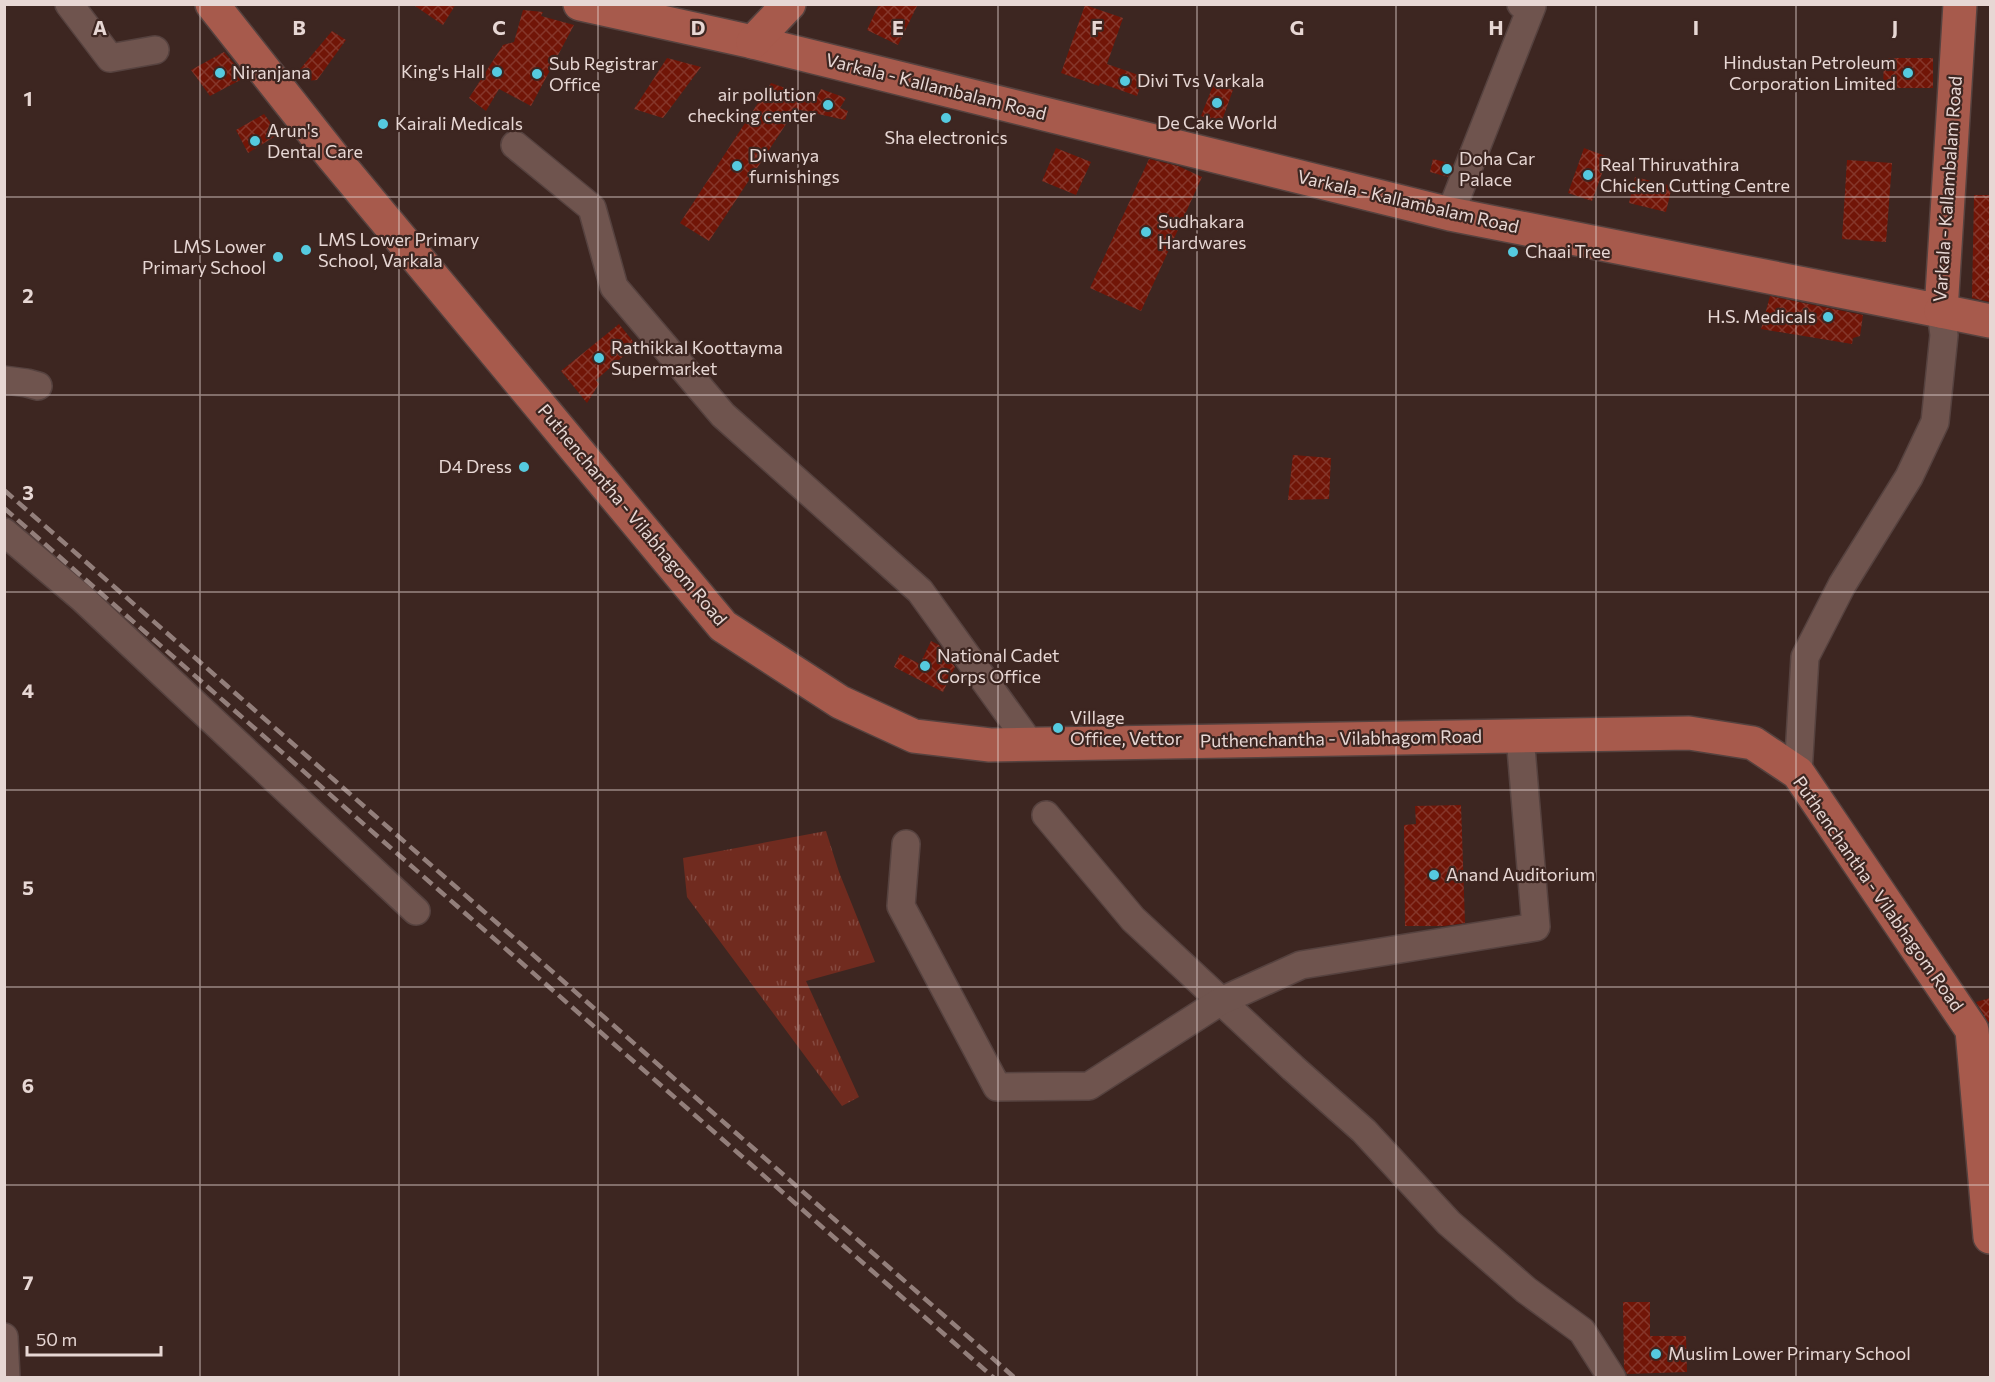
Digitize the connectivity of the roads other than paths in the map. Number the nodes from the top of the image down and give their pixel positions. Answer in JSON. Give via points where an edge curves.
{"nodes":[{"id":1,"x":69,"y":4,"type":"edge"},
{"id":2,"x":212,"y":4,"type":"edge"},
{"id":3,"x":580,"y":4,"type":"edge"},
{"id":4,"x":789,"y":4,"type":"edge"},
{"id":5,"x":1960,"y":4,"type":"edge"},
{"id":6,"x":1528,"y":5,"type":"edge"},
{"id":7,"x":753,"y":42,"type":"junction"},
{"id":8,"x":155,"y":50,"type":"dead end"},
{"id":9,"x":514,"y":146,"type":"dead end"},
{"id":10,"x":1450,"y":214,"type":"junction"},
{"id":11,"x":1944,"y":264,"type":"junction"},
{"id":12,"x":1862,"y":295,"type":"junction"},
{"id":13,"x":1941,"y":311,"type":"junction"},
{"id":14,"x":1990,"y":321,"type":"edge"},
{"id":15,"x":4,"y":380,"type":"edge"},
{"id":16,"x":38,"y":386,"type":"dead end"},
{"id":17,"x":4,"y":532,"type":"edge"},
{"id":18,"x":1520,"y":736,"type":"junction"},
{"id":19,"x":1031,"y":744,"type":"junction"},
{"id":20,"x":1798,"y":773,"type":"junction"},
{"id":21,"x":1046,"y":815,"type":"dead end"},
{"id":22,"x":906,"y":844,"type":"dead end"},
{"id":23,"x":416,"y":911,"type":"dead end"},
{"id":24,"x":1221,"y":1001,"type":"junction"},
{"id":25,"x":1990,"y":1237,"type":"edge"},
{"id":26,"x":4,"y":1337,"type":"edge"},
{"id":27,"x":6,"y":1377,"type":"edge"},
{"id":28,"x":1612,"y":1377,"type":"edge"}],
"edges":[{"from":1,"to":8,"type":"street","via":[[110,58]]},
{"from":2,"to":19,"type":"main road","name":"Puthenchantha - Vilabhagom Road","via":[[333,157],[723,626],[840,702],[914,736],[990,745]]},
{"from":3,"to":7,"type":"main road","name":"Varkala - Kallambalam Road"},
{"from":4,"to":7,"type":"main road"},
{"from":5,"to":11,"type":"main road","name":"Varkala - Kallambalam Road"},
{"from":6,"to":10,"type":"street"},
{"from":7,"to":10,"type":"main road","name":"Varkala - Kallambalam Road"},
{"from":9,"to":19,"type":"street","via":[[592,208],[614,288],[723,415],[920,591]]},
{"from":10,"to":12,"type":"main road","name":"Varkala - Kallambalam Road"},
{"from":11,"to":12,"type":"main road","via":[[1929,277],[1906,287]]},
{"from":11,"to":13,"type":"main road","name":"Varkala - Kallambalam Road"},
{"from":12,"to":13,"type":"main road","name":"Varkala - Kallambalam Road"},
{"from":13,"to":14,"type":"main road"},
{"from":13,"to":20,"type":"street","via":[[1944,335],[1935,422],[1909,477],[1842,585],[1805,657]]},
{"from":15,"to":16,"type":"street"},
{"from":17,"to":23,"type":"street","via":[[82,598]]},
{"from":18,"to":19,"type":"main road","name":"Puthenchantha - Vilabhagom Road"},
{"from":18,"to":20,"type":"main road","name":"Puthenchantha - Vilabhagom Road","via":[[1689,733],[1753,743]]},
{"from":18,"to":24,"type":"street","via":[[1536,927],[1301,965]]},
{"from":20,"to":25,"type":"main road","name":"Puthenchantha - Vilabhagom Road","via":[[1972,1030]]},
{"from":21,"to":24,"type":"street","via":[[1133,919]]},
{"from":22,"to":24,"type":"street","via":[[901,906],[997,1087],[1089,1086]]},
{"from":24,"to":28,"type":"street","via":[[1364,1131],[1449,1223],[1526,1290],[1582,1331]]},
{"from":26,"to":27,"type":"street"}]}
